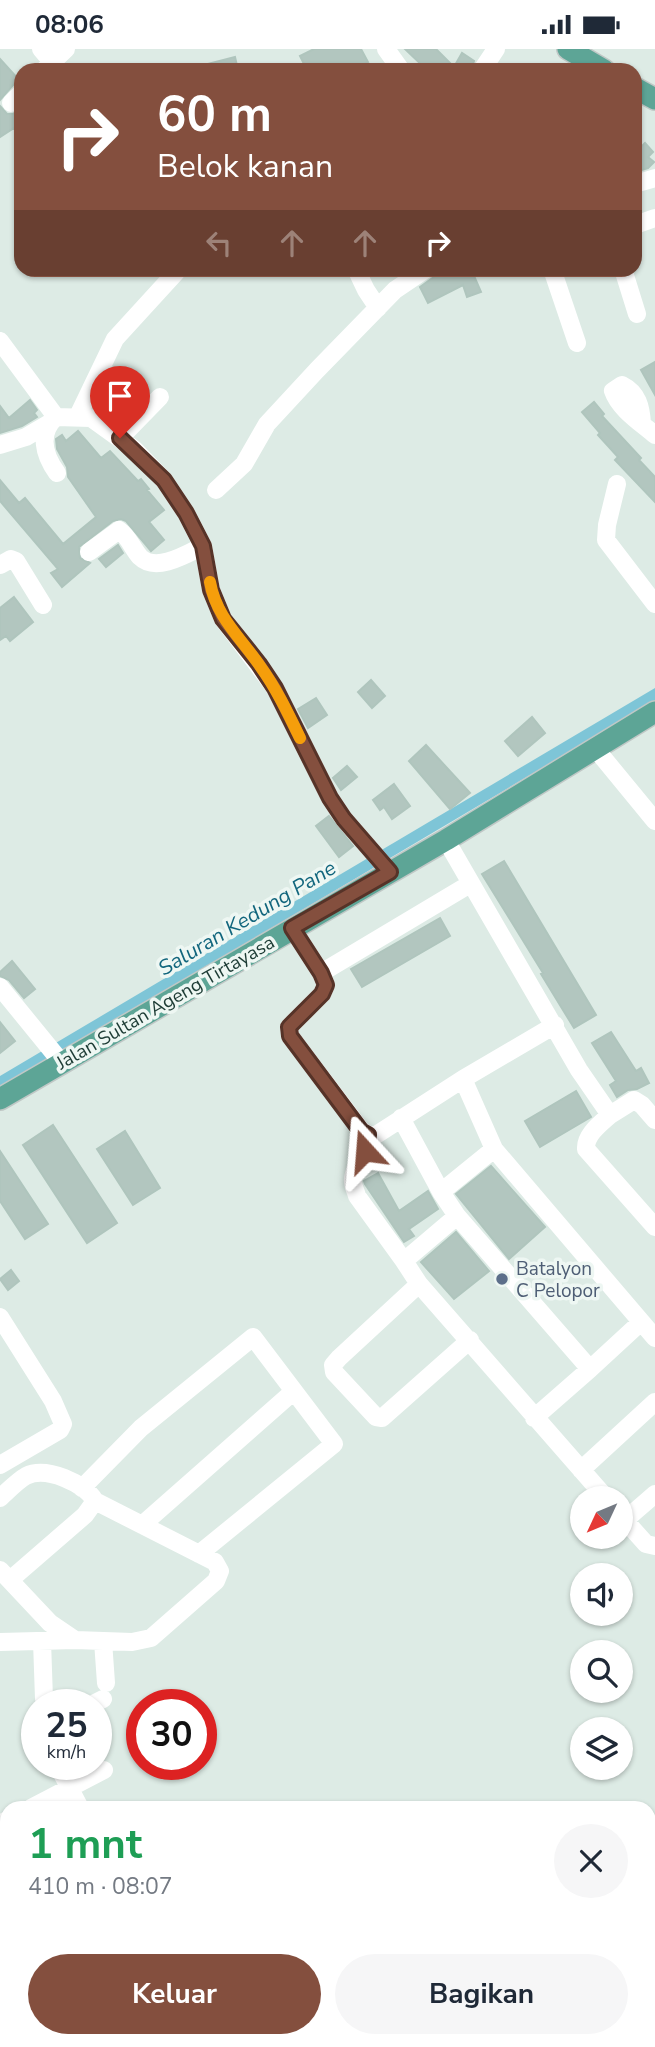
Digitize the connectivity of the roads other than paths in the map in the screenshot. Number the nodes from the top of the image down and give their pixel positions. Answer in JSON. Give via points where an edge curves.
{"nodes":[{"id":1,"x":66,"y":49,"type":"edge"},
{"id":2,"x":568,"y":49,"type":"edge"},
{"id":3,"x":46,"y":60,"type":"edge"},
{"id":4,"x":592,"y":63,"type":"edge"},
{"id":5,"x":172,"y":277,"type":"edge"},
{"id":6,"x":361,"y":277,"type":"edge"},
{"id":7,"x":414,"y":277,"type":"edge"},
{"id":8,"x":555,"y":277,"type":"edge"},
{"id":9,"x":626,"y":277,"type":"edge"},
{"id":10,"x":378,"y":308,"type":"junction"},
{"id":11,"x":637,"y":314,"type":"dead end"},
{"id":12,"x":0,"y":341,"type":"edge"},
{"id":13,"x":577,"y":343,"type":"dead end"},
{"id":14,"x":160,"y":397,"type":"dead end"},
{"id":15,"x":78,"y":416,"type":"junction"},
{"id":16,"x":52,"y":421,"type":"junction"},
{"id":17,"x":120,"y":438,"type":"junction"},
{"id":18,"x":0,"y":445,"type":"edge"},
{"id":19,"x":57,"y":473,"type":"dead end"},
{"id":20,"x":617,"y":484,"type":"dead end"},
{"id":21,"x":216,"y":490,"type":"dead end"},
{"id":22,"x":203,"y":546,"type":"junction"},
{"id":23,"x":89,"y":552,"type":"dead end"},
{"id":24,"x":0,"y":565,"type":"edge"},
{"id":25,"x":655,"y":604,"type":"edge"},
{"id":26,"x":43,"y":605,"type":"dead end"},
{"id":27,"x":655,"y":712,"type":"edge"},
{"id":28,"x":595,"y":748,"type":"junction"},
{"id":29,"x":655,"y":821,"type":"edge"},
{"id":30,"x":446,"y":840,"type":"junction"},
{"id":31,"x":387,"y":869,"type":"junction"},
{"id":32,"x":470,"y":884,"type":"junction"},
{"id":33,"x":292,"y":928,"type":"junction"},
{"id":34,"x":321,"y":973,"type":"junction"},
{"id":35,"x":0,"y":987,"type":"edge"},
{"id":36,"x":555,"y":1025,"type":"junction"},
{"id":37,"x":60,"y":1061,"type":"junction"},
{"id":38,"x":463,"y":1079,"type":"junction"},
{"id":39,"x":0,"y":1099,"type":"edge"},
{"id":40,"x":610,"y":1115,"type":"junction"},
{"id":41,"x":401,"y":1118,"type":"junction"},
{"id":42,"x":655,"y":1120,"type":"edge"},
{"id":43,"x":368,"y":1135,"type":"junction"},
{"id":44,"x":495,"y":1149,"type":"junction"},
{"id":45,"x":441,"y":1192,"type":"junction"},
{"id":46,"x":457,"y":1216,"type":"junction"},
{"id":47,"x":655,"y":1227,"type":"edge"},
{"id":48,"x":404,"y":1261,"type":"junction"},
{"id":49,"x":419,"y":1284,"type":"junction"},
{"id":50,"x":0,"y":1317,"type":"edge"},
{"id":51,"x":641,"y":1322,"type":"junction"},
{"id":52,"x":655,"y":1338,"type":"edge"},
{"id":53,"x":470,"y":1340,"type":"junction"},
{"id":54,"x":590,"y":1369,"type":"junction"},
{"id":55,"x":294,"y":1391,"type":"junction"},
{"id":56,"x":655,"y":1402,"type":"edge"},
{"id":57,"x":534,"y":1418,"type":"junction"},
{"id":58,"x":0,"y":1465,"type":"edge"},
{"id":59,"x":580,"y":1470,"type":"junction"},
{"id":60,"x":595,"y":1486,"type":"edge"},
{"id":61,"x":82,"y":1488,"type":"junction"},
{"id":62,"x":655,"y":1494,"type":"edge"},
{"id":63,"x":0,"y":1498,"type":"edge"},
{"id":64,"x":95,"y":1501,"type":"junction"},
{"id":65,"x":634,"y":1510,"type":"edge"},
{"id":66,"x":142,"y":1525,"type":"junction"},
{"id":67,"x":634,"y":1530,"type":"edge"},
{"id":68,"x":655,"y":1546,"type":"edge"},
{"id":69,"x":199,"y":1554,"type":"junction"},
{"id":70,"x":5,"y":1575,"type":"edge"},
{"id":71,"x":75,"y":1640,"type":"junction"},
{"id":72,"x":42,"y":1641,"type":"junction"},
{"id":73,"x":103,"y":1641,"type":"junction"},
{"id":74,"x":0,"y":1642,"type":"edge"},
{"id":75,"x":44,"y":1689,"type":"edge"},
{"id":76,"x":100,"y":1689,"type":"edge"},
{"id":77,"x":64,"y":1780,"type":"edge"},
{"id":78,"x":84,"y":1780,"type":"edge"},
{"id":79,"x":68,"y":1788,"type":"junction"},
{"id":80,"x":44,"y":1801,"type":"edge"},
{"id":81,"x":76,"y":1801,"type":"edge"}],
"edges":[{"from":1,"to":3,"type":"street"},
{"from":2,"to":4,"type":"main road"},
{"from":5,"to":15,"type":"street","via":[[115,339]]},
{"from":6,"to":10,"type":"street"},
{"from":7,"to":10,"type":"street"},
{"from":8,"to":13,"type":"street"},
{"from":9,"to":11,"type":"street"},
{"from":10,"to":21,"type":"street","via":[[267,424],[244,464]]},
{"from":12,"to":16,"type":"street"},
{"from":14,"to":17,"type":"street"},
{"from":15,"to":16,"type":"street"},
{"from":15,"to":17,"type":"street","via":[[91,418]]},
{"from":16,"to":18,"type":"street","via":[[26,437]]},
{"from":16,"to":19,"type":"street","via":[[44,448]]},
{"from":17,"to":22,"type":"street","via":[[164,480]]},
{"from":20,"to":25,"type":"street","via":[[606,540]]},
{"from":22,"to":23,"type":"street","via":[[179,558],[150,563],[120,530]]},
{"from":22,"to":31,"type":"street","via":[[211,590],[223,619],[275,688],[330,798]]},
{"from":24,"to":26,"type":"street","via":[[16,561]]},
{"from":27,"to":28,"type":"main road","name":"Jalan Sultan Ageng Tirtayasa"},
{"from":28,"to":29,"type":"street"},
{"from":28,"to":30,"type":"main road","name":"Jalan Sultan Ageng Tirtayasa"},
{"from":30,"to":31,"type":"main road","name":"Jalan Sultan Ageng Tirtayasa"},
{"from":30,"to":32,"type":"street"},
{"from":31,"to":33,"type":"main road","name":"Jalan Sultan Ageng Tirtayasa"},
{"from":32,"to":34,"type":"street"},
{"from":32,"to":36,"type":"street"},
{"from":33,"to":34,"type":"street"},
{"from":33,"to":37,"type":"main road","name":"Jalan Sultan Ageng Tirtayasa"},
{"from":34,"to":43,"type":"street","via":[[326,985],[322,994],[293,1021],[290,1036]]},
{"from":35,"to":37,"type":"street"},
{"from":36,"to":38,"type":"street"},
{"from":36,"to":40,"type":"street"},
{"from":37,"to":39,"type":"main road","name":"Jalan Sultan Ageng Tirtayasa"},
{"from":38,"to":41,"type":"street"},
{"from":38,"to":44,"type":"street"},
{"from":40,"to":42,"type":"street","via":[[634,1100]]},
{"from":40,"to":47,"type":"street","via":[[589,1136],[586,1149]]},
{"from":41,"to":43,"type":"street","via":[[376,1135]]},
{"from":41,"to":45,"type":"street"},
{"from":43,"to":48,"type":"street","via":[[352,1179],[354,1188]]},
{"from":44,"to":45,"type":"street"},
{"from":44,"to":51,"type":"street"},
{"from":45,"to":46,"type":"street"},
{"from":46,"to":48,"type":"street"},
{"from":46,"to":54,"type":"street"},
{"from":48,"to":49,"type":"street"},
{"from":49,"to":53,"type":"street"},
{"from":49,"to":53,"type":"street","via":[[339,1358],[334,1372],[382,1418]]},
{"from":50,"to":58,"type":"street","via":[[63,1424]]},
{"from":51,"to":52,"type":"street"},
{"from":51,"to":54,"type":"street"},
{"from":53,"to":57,"type":"street"},
{"from":54,"to":57,"type":"street"},
{"from":55,"to":61,"type":"street","via":[[253,1337],[141,1427]]},
{"from":55,"to":66,"type":"street"},
{"from":55,"to":69,"type":"street","via":[[334,1444]]},
{"from":56,"to":59,"type":"street"},
{"from":57,"to":59,"type":"street"},
{"from":59,"to":60,"type":"street"},
{"from":61,"to":63,"type":"street","via":[[43,1472],[26,1476]]},
{"from":61,"to":64,"type":"street"},
{"from":62,"to":65,"type":"street"},
{"from":64,"to":66,"type":"street"},
{"from":64,"to":70,"type":"street","via":[[85,1515]]},
{"from":66,"to":69,"type":"street"},
{"from":67,"to":68,"type":"street","via":[[646,1544]]},
{"from":69,"to":73,"type":"street","via":[[215,1562],[220,1571],[216,1581],[151,1638]]},
{"from":70,"to":71,"type":"street","via":[[50,1623]]},
{"from":71,"to":72,"type":"street"},
{"from":71,"to":73,"type":"street"},
{"from":72,"to":74,"type":"street"},
{"from":72,"to":75,"type":"street"},
{"from":73,"to":76,"type":"street"},
{"from":77,"to":79,"type":"street"},
{"from":78,"to":79,"type":"street"},
{"from":79,"to":80,"type":"street"},
{"from":79,"to":81,"type":"street"}]}
